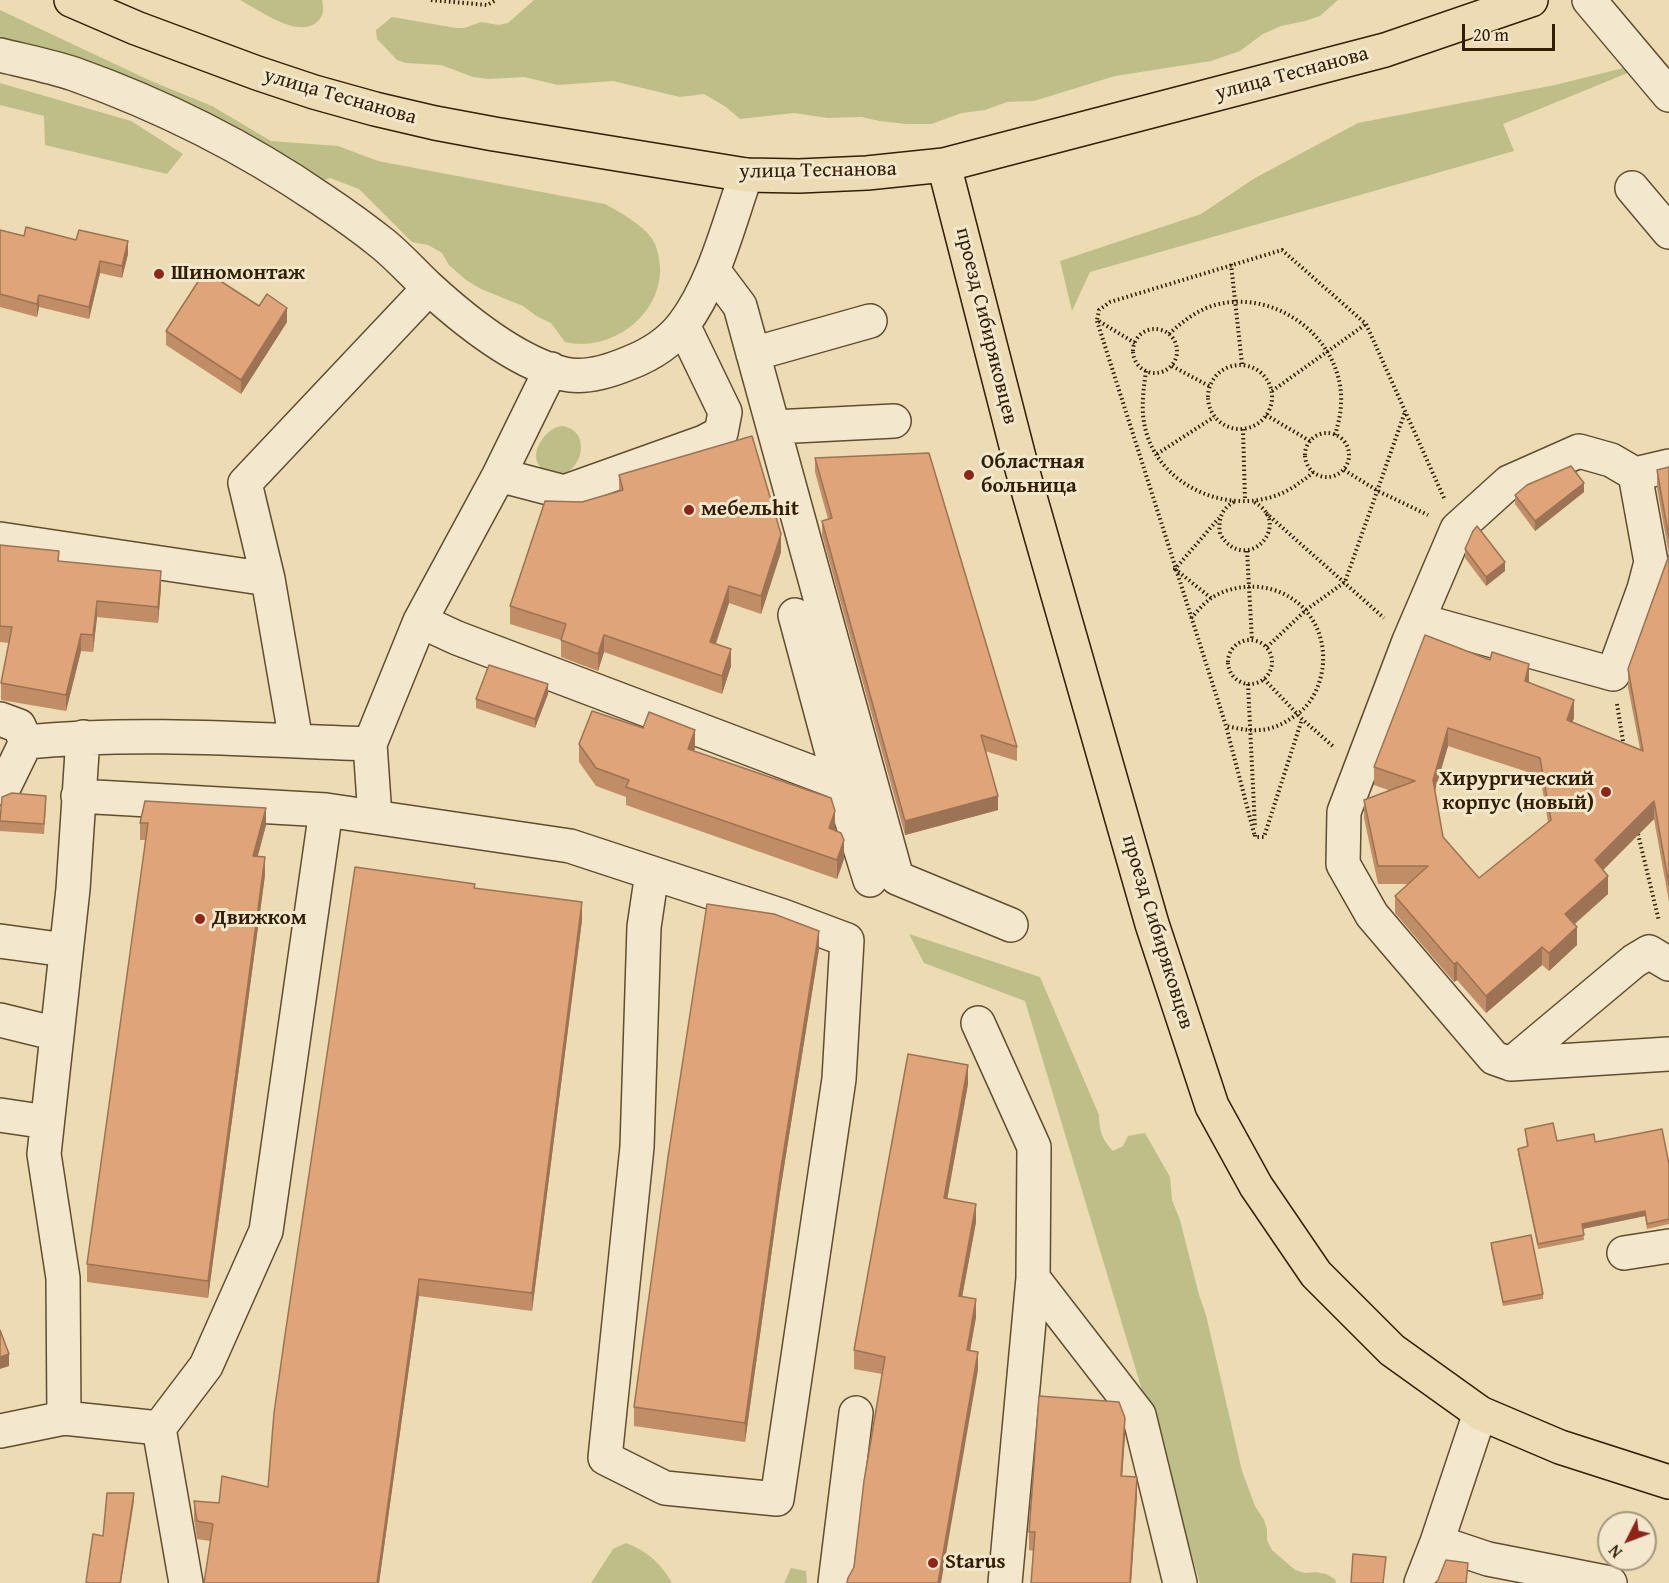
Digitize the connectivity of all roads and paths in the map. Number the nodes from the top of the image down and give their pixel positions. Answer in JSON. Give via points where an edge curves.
{"nodes":[{"id":1,"x":71,"y":0,"type":"edge"},
{"id":2,"x":431,"y":0,"type":"edge"},
{"id":3,"x":496,"y":0,"type":"edge"},
{"id":4,"x":1531,"y":0,"type":"edge"},
{"id":5,"x":1589,"y":0,"type":"edge"},
{"id":6,"x":0,"y":55,"type":"edge"},
{"id":7,"x":1669,"y":95,"type":"edge"},
{"id":8,"x":944,"y":165,"type":"junction"},
{"id":9,"x":746,"y":176,"type":"junction"},
{"id":10,"x":1632,"y":188,"type":"dead end"},
{"id":11,"x":1669,"y":232,"type":"edge"},
{"id":12,"x":1231,"y":264,"type":"junction"},
{"id":13,"x":712,"y":270,"type":"junction"},
{"id":14,"x":429,"y":288,"type":"junction"},
{"id":15,"x":1235,"y":303,"type":"junction"},
{"id":16,"x":1097,"y":320,"type":"junction"},
{"id":17,"x":870,"y":321,"type":"dead end"},
{"id":18,"x":1366,"y":324,"type":"junction"},
{"id":19,"x":683,"y":326,"type":"junction"},
{"id":20,"x":1169,"y":334,"type":"junction"},
{"id":21,"x":1135,"y":343,"type":"junction"},
{"id":22,"x":1327,"y":351,"type":"junction"},
{"id":23,"x":753,"y":354,"type":"junction"},
{"id":24,"x":1242,"y":364,"type":"junction"},
{"id":25,"x":1172,"y":366,"type":"junction"},
{"id":26,"x":551,"y":369,"type":"junction"},
{"id":27,"x":1146,"y":371,"type":"junction"},
{"id":28,"x":1209,"y":386,"type":"junction"},
{"id":29,"x":1272,"y":391,"type":"junction"},
{"id":30,"x":1406,"y":411,"type":"junction"},
{"id":31,"x":1266,"y":416,"type":"junction"},
{"id":32,"x":1215,"y":417,"type":"junction"},
{"id":33,"x":894,"y":421,"type":"dead end"},
{"id":34,"x":774,"y":427,"type":"junction"},
{"id":35,"x":1243,"y":429,"type":"junction"},
{"id":36,"x":1335,"y":435,"type":"junction"},
{"id":37,"x":1310,"y":441,"type":"junction"},
{"id":38,"x":1157,"y":454,"type":"junction"},
{"id":39,"x":1669,"y":466,"type":"edge"},
{"id":40,"x":1344,"y":470,"type":"junction"},
{"id":41,"x":1313,"y":472,"type":"junction"},
{"id":42,"x":499,"y":474,"type":"junction"},
{"id":43,"x":1635,"y":474,"type":"junction"},
{"id":44,"x":1378,"y":491,"type":"junction"},
{"id":45,"x":1237,"y":501,"type":"junction"},
{"id":46,"x":1245,"y":501,"type":"junction"},
{"id":47,"x":1253,"y":501,"type":"junction"},
{"id":48,"x":1266,"y":513,"type":"junction"},
{"id":49,"x":1220,"y":517,"type":"junction"},
{"id":50,"x":1457,"y":529,"type":"junction"},
{"id":51,"x":0,"y":539,"type":"edge"},
{"id":52,"x":1247,"y":551,"type":"junction"},
{"id":53,"x":1175,"y":569,"type":"junction"},
{"id":54,"x":268,"y":579,"type":"junction"},
{"id":55,"x":1346,"y":582,"type":"junction"},
{"id":56,"x":1248,"y":586,"type":"junction"},
{"id":57,"x":1211,"y":598,"type":"junction"},
{"id":58,"x":1306,"y":610,"type":"junction"},
{"id":59,"x":795,"y":615,"type":"dead end"},
{"id":60,"x":1191,"y":618,"type":"junction"},
{"id":61,"x":420,"y":621,"type":"junction"},
{"id":62,"x":1413,"y":631,"type":"junction"},
{"id":63,"x":1251,"y":640,"type":"junction"},
{"id":64,"x":1266,"y":647,"type":"junction"},
{"id":65,"x":1613,"y":674,"type":"junction"},
{"id":66,"x":1263,"y":679,"type":"junction"},
{"id":67,"x":1248,"y":684,"type":"junction"},
{"id":68,"x":1297,"y":714,"type":"junction"},
{"id":69,"x":0,"y":719,"type":"edge"},
{"id":70,"x":1302,"y":719,"type":"junction"},
{"id":71,"x":1226,"y":726,"type":"junction"},
{"id":72,"x":1251,"y":730,"type":"junction"},
{"id":73,"x":83,"y":737,"type":"junction"},
{"id":74,"x":296,"y":741,"type":"junction"},
{"id":75,"x":26,"y":742,"type":"junction"},
{"id":76,"x":370,"y":744,"type":"junction"},
{"id":77,"x":1624,"y":750,"type":"edge"},
{"id":78,"x":1360,"y":771,"type":"junction"},
{"id":79,"x":840,"y":783,"type":"junction"},
{"id":80,"x":0,"y":788,"type":"edge"},
{"id":81,"x":78,"y":796,"type":"junction"},
{"id":82,"x":326,"y":810,"type":"junction"},
{"id":83,"x":375,"y":817,"type":"junction"},
{"id":84,"x":1638,"y":834,"type":"edge"},
{"id":85,"x":1255,"y":837,"type":"junction"},
{"id":86,"x":652,"y":873,"type":"junction"},
{"id":87,"x":870,"y":880,"type":"dead end"},
{"id":88,"x":1011,"y":925,"type":"dead end"},
{"id":89,"x":0,"y":941,"type":"edge"},
{"id":90,"x":66,"y":950,"type":"junction"},
{"id":91,"x":1669,"y":964,"type":"edge"},
{"id":92,"x":0,"y":1020,"type":"edge"},
{"id":93,"x":978,"y":1023,"type":"dead end"},
{"id":94,"x":57,"y":1034,"type":"junction"},
{"id":95,"x":1669,"y":1054,"type":"edge"},
{"id":96,"x":1511,"y":1064,"type":"junction"},
{"id":97,"x":0,"y":1114,"type":"edge"},
{"id":98,"x":47,"y":1122,"type":"junction"},
{"id":99,"x":1669,"y":1245,"type":"edge"},
{"id":100,"x":1624,"y":1252,"type":"dead end"},
{"id":101,"x":1033,"y":1278,"type":"junction"},
{"id":102,"x":856,"y":1413,"type":"dead end"},
{"id":103,"x":1479,"y":1413,"type":"junction"},
{"id":104,"x":64,"y":1418,"type":"junction"},
{"id":105,"x":159,"y":1428,"type":"junction"},
{"id":106,"x":0,"y":1431,"type":"edge"},
{"id":107,"x":1669,"y":1482,"type":"edge"},
{"id":108,"x":1437,"y":1542,"type":"junction"},
{"id":109,"x":186,"y":1583,"type":"edge"},
{"id":110,"x":835,"y":1583,"type":"edge"},
{"id":111,"x":1005,"y":1583,"type":"edge"},
{"id":112,"x":1180,"y":1583,"type":"edge"},
{"id":113,"x":1422,"y":1583,"type":"edge"},
{"id":114,"x":1610,"y":1583,"type":"edge"}],
"edges":[{"from":1,"to":9,"type":"main road","name":"улица Теснанова","via":[[257,73],[375,109],[494,134]]},
{"from":2,"to":3,"type":"path","via":[[487,5]]},
{"from":4,"to":8,"type":"main road","name":"улица Теснанова","via":[[1385,50]]},
{"from":5,"to":7,"type":"street"},
{"from":6,"to":14,"type":"street","via":[[73,73],[215,134],[320,198],[384,245]]},
{"from":8,"to":9,"type":"main road","name":"улица Теснанова","via":[[867,173]]},
{"from":8,"to":103,"type":"main road","name":"проезд Сибиряковцев","via":[[1025,480],[1152,924],[1212,1106],[1256,1186],[1316,1274],[1392,1350]]},
{"from":9,"to":13,"type":"street"},
{"from":10,"to":11,"type":"street"},
{"from":12,"to":15,"type":"path"},
{"from":12,"to":16,"type":"path","via":[[1110,302],[1099,310]]},
{"from":12,"to":18,"type":"path","via":[[1282,250]]},
{"from":13,"to":19,"type":"street"},
{"from":13,"to":23,"type":"street","via":[[740,306]]},
{"from":14,"to":26,"type":"street","via":[[499,342]]},
{"from":14,"to":54,"type":"street","via":[[245,483]]},
{"from":15,"to":20,"type":"path","via":[[1215,305],[1185,319]]},
{"from":15,"to":22,"type":"path","via":[[1280,310],[1308,328]]},
{"from":15,"to":24,"type":"path"},
{"from":16,"to":21,"type":"path"},
{"from":16,"to":53,"type":"path"},
{"from":17,"to":23,"type":"street"},
{"from":18,"to":22,"type":"path"},
{"from":18,"to":30,"type":"path"},
{"from":19,"to":26,"type":"street","via":[[654,353],[610,370],[575,375]]},
{"from":19,"to":42,"type":"street","via":[[725,412],[721,433],[564,492]]},
{"from":20,"to":21,"type":"path","via":[[1150,330]]},
{"from":20,"to":25,"type":"path","via":[[1177,346]]},
{"from":21,"to":27,"type":"path","via":[[1136,363]]},
{"from":22,"to":29,"type":"path"},
{"from":22,"to":36,"type":"path","via":[[1340,384],[1340,417]]},
{"from":23,"to":34,"type":"street"},
{"from":24,"to":28,"type":"path","via":[[1222,369]]},
{"from":24,"to":29,"type":"path","via":[[1261,372]]},
{"from":25,"to":27,"type":"path","via":[[1160,373]]},
{"from":25,"to":28,"type":"path"},
{"from":26,"to":42,"type":"street"},
{"from":27,"to":38,"type":"path","via":[[1141,404],[1147,436]]},
{"from":28,"to":32,"type":"path","via":[[1209,407]]},
{"from":29,"to":31,"type":"path"},
{"from":30,"to":44,"type":"path"},
{"from":30,"to":50,"type":"path"},
{"from":31,"to":35,"type":"path"},
{"from":31,"to":37,"type":"path"},
{"from":32,"to":35,"type":"path","via":[[1222,424]]},
{"from":32,"to":38,"type":"path"},
{"from":33,"to":34,"type":"street"},
{"from":34,"to":88,"type":"street","via":[[897,878]]},
{"from":35,"to":46,"type":"path"},
{"from":36,"to":37,"type":"path","via":[[1321,434]]},
{"from":36,"to":40,"type":"path","via":[[1346,443],[1348,450]]},
{"from":37,"to":41,"type":"path","via":[[1305,454]]},
{"from":38,"to":45,"type":"path","via":[[1163,465],[1188,487],[1218,500]]},
{"from":39,"to":43,"type":"street"},
{"from":40,"to":41,"type":"path","via":[[1325,477]]},
{"from":40,"to":44,"type":"path"},
{"from":41,"to":47,"type":"path","via":[[1283,494]]},
{"from":42,"to":61,"type":"street"},
{"from":43,"to":50,"type":"street","via":[[1611,460],[1579,451],[1509,482]]},
{"from":43,"to":65,"type":"street","via":[[1651,562]]},
{"from":44,"to":50,"type":"path"},
{"from":44,"to":55,"type":"path"},
{"from":45,"to":46,"type":"path"},
{"from":45,"to":49,"type":"path"},
{"from":46,"to":47,"type":"path"},
{"from":47,"to":48,"type":"path"},
{"from":48,"to":52,"type":"path","via":[[1270,529],[1267,537]]},
{"from":48,"to":55,"type":"path"},
{"from":49,"to":52,"type":"path","via":[[1224,541]]},
{"from":49,"to":53,"type":"path"},
{"from":50,"to":62,"type":"street"},
{"from":51,"to":54,"type":"street"},
{"from":52,"to":56,"type":"path"},
{"from":53,"to":57,"type":"path"},
{"from":53,"to":60,"type":"path"},
{"from":54,"to":74,"type":"street"},
{"from":55,"to":58,"type":"path"},
{"from":55,"to":62,"type":"path"},
{"from":56,"to":57,"type":"path"},
{"from":56,"to":58,"type":"path","via":[[1280,591]]},
{"from":56,"to":63,"type":"path"},
{"from":57,"to":60,"type":"path"},
{"from":58,"to":64,"type":"path"},
{"from":58,"to":68,"type":"path","via":[[1323,645],[1324,669],[1316,692]]},
{"from":59,"to":79,"type":"street"},
{"from":60,"to":71,"type":"path"},
{"from":61,"to":76,"type":"street"},
{"from":61,"to":79,"type":"street"},
{"from":62,"to":65,"type":"street"},
{"from":62,"to":78,"type":"street"},
{"from":63,"to":64,"type":"path"},
{"from":63,"to":67,"type":"path","via":[[1233,647],[1228,660],[1235,678]]},
{"from":64,"to":66,"type":"path","via":[[1272,663]]},
{"from":65,"to":77,"type":"path"},
{"from":66,"to":67,"type":"path"},
{"from":66,"to":68,"type":"path"},
{"from":67,"to":72,"type":"path"},
{"from":68,"to":70,"type":"path"},
{"from":68,"to":72,"type":"path","via":[[1282,724]]},
{"from":69,"to":75,"type":"street","via":[[19,726]]},
{"from":70,"to":78,"type":"path"},
{"from":70,"to":85,"type":"path","via":[[1264,837]]},
{"from":71,"to":72,"type":"path"},
{"from":71,"to":85,"type":"path"},
{"from":72,"to":85,"type":"path"},
{"from":73,"to":74,"type":"street"},
{"from":73,"to":75,"type":"street"},
{"from":73,"to":81,"type":"street"},
{"from":74,"to":76,"type":"street"},
{"from":75,"to":80,"type":"street"},
{"from":76,"to":83,"type":"street"},
{"from":78,"to":96,"type":"street","via":[[1344,812],[1343,864],[1372,915],[1494,1058]]},
{"from":79,"to":87,"type":"street"},
{"from":81,"to":82,"type":"street"},
{"from":81,"to":90,"type":"street"},
{"from":82,"to":83,"type":"street"},
{"from":82,"to":105,"type":"street","via":[[266,1231],[206,1366]]},
{"from":83,"to":86,"type":"street","via":[[570,846]]},
{"from":84,"to":91,"type":"path"},
{"from":86,"to":86,"type":"street","via":[[847,940],[839,1079],[777,1499],[665,1488],[605,1458],[637,1147],[644,927]]},
{"from":89,"to":90,"type":"street"},
{"from":90,"to":94,"type":"street"},
{"from":91,"to":96,"type":"street","via":[[1649,952],[1634,961]]},
{"from":92,"to":94,"type":"street"},
{"from":93,"to":101,"type":"street","via":[[1034,1147]]},
{"from":94,"to":98,"type":"street"},
{"from":95,"to":96,"type":"street"},
{"from":97,"to":98,"type":"street"},
{"from":98,"to":104,"type":"street","via":[[44,1154],[63,1278]]},
{"from":99,"to":100,"type":"street"},
{"from":101,"to":111,"type":"street"},
{"from":101,"to":112,"type":"street","via":[[1139,1415]]},
{"from":102,"to":110,"type":"street"},
{"from":103,"to":107,"type":"main road","name":"проезд Сибиряковцев","via":[[1560,1446]]},
{"from":103,"to":108,"type":"street"},
{"from":104,"to":105,"type":"street"},
{"from":104,"to":106,"type":"street"},
{"from":105,"to":109,"type":"street"},
{"from":108,"to":113,"type":"street"},
{"from":108,"to":114,"type":"street","via":[[1488,1559]]}]}
